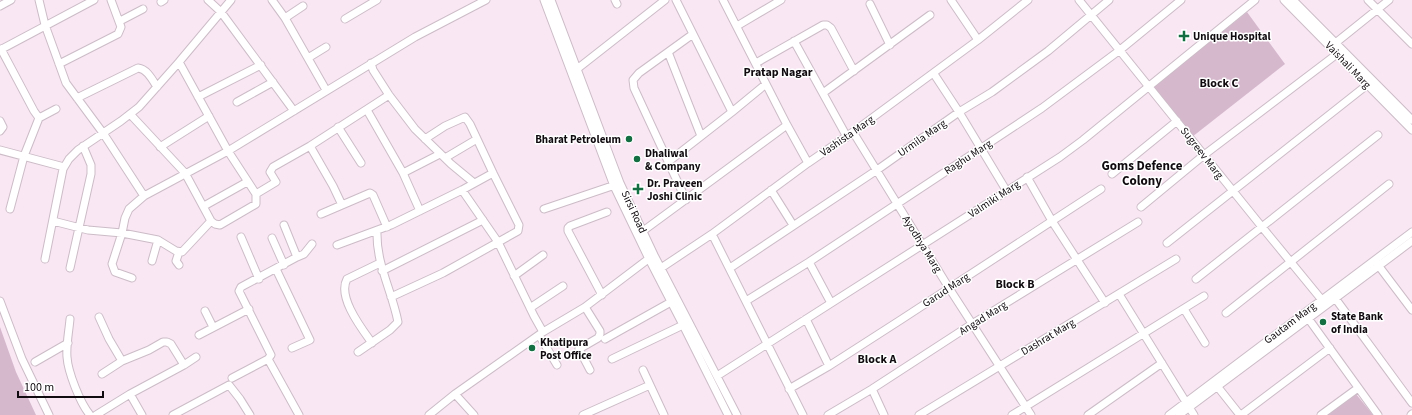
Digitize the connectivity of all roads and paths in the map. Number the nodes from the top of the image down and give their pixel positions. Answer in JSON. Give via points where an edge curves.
{"nodes":[{"id":1,"x":11,"y":0,"type":"edge"},
{"id":2,"x":39,"y":0,"type":"edge"},
{"id":3,"x":94,"y":0,"type":"edge"},
{"id":4,"x":111,"y":0,"type":"edge"},
{"id":5,"x":208,"y":0,"type":"edge"},
{"id":6,"x":230,"y":0,"type":"edge"},
{"id":7,"x":272,"y":0,"type":"edge"},
{"id":8,"x":377,"y":0,"type":"edge"},
{"id":9,"x":486,"y":0,"type":"edge"},
{"id":10,"x":544,"y":0,"type":"edge"},
{"id":11,"x":551,"y":0,"type":"edge"},
{"id":12,"x":665,"y":0,"type":"edge"},
{"id":13,"x":676,"y":0,"type":"edge"},
{"id":14,"x":723,"y":0,"type":"edge"},
{"id":15,"x":781,"y":0,"type":"edge"},
{"id":16,"x":951,"y":0,"type":"edge"},
{"id":17,"x":1079,"y":0,"type":"edge"},
{"id":18,"x":1109,"y":0,"type":"edge"},
{"id":19,"x":1182,"y":0,"type":"edge"},
{"id":20,"x":1255,"y":0,"type":"edge"},
{"id":21,"x":1284,"y":0,"type":"edge"},
{"id":22,"x":1293,"y":0,"type":"edge"},
{"id":23,"x":1368,"y":0,"type":"edge"},
{"id":24,"x":1389,"y":0,"type":"edge"},
{"id":25,"x":1025,"y":1,"type":"edge"},
{"id":26,"x":85,"y":2,"type":"edge"},
{"id":27,"x":870,"y":4,"type":"dead end"},
{"id":28,"x":0,"y":6,"type":"edge"},
{"id":29,"x":303,"y":6,"type":"dead end"},
{"id":30,"x":143,"y":9,"type":"dead end"},
{"id":31,"x":1377,"y":10,"type":"junction"},
{"id":32,"x":222,"y":12,"type":"junction"},
{"id":33,"x":930,"y":14,"type":"dead end"},
{"id":34,"x":1091,"y":15,"type":"junction"},
{"id":35,"x":285,"y":18,"type":"junction"},
{"id":36,"x":345,"y":19,"type":"dead end"},
{"id":37,"x":120,"y":21,"type":"junction"},
{"id":38,"x":46,"y":26,"type":"junction"},
{"id":39,"x":737,"y":26,"type":"junction"},
{"id":40,"x":693,"y":34,"type":"junction"},
{"id":41,"x":978,"y":40,"type":"junction"},
{"id":42,"x":794,"y":41,"type":"junction"},
{"id":43,"x":1412,"y":44,"type":"edge"},
{"id":44,"x":890,"y":45,"type":"junction"},
{"id":45,"x":1333,"y":45,"type":"junction"},
{"id":46,"x":326,"y":48,"type":"dead end"},
{"id":47,"x":0,"y":49,"type":"edge"},
{"id":48,"x":1120,"y":50,"type":"junction"},
{"id":49,"x":668,"y":52,"type":"junction"},
{"id":50,"x":1337,"y":54,"type":"junction"},
{"id":51,"x":308,"y":58,"type":"junction"},
{"id":52,"x":179,"y":62,"type":"junction"},
{"id":53,"x":756,"y":63,"type":"junction"},
{"id":54,"x":59,"y":64,"type":"junction"},
{"id":55,"x":371,"y":64,"type":"junction"},
{"id":56,"x":261,"y":65,"type":"junction"},
{"id":57,"x":577,"y":69,"type":"junction"},
{"id":58,"x":854,"y":70,"type":"junction"},
{"id":59,"x":934,"y":74,"type":"junction"},
{"id":60,"x":273,"y":82,"type":"junction"},
{"id":61,"x":766,"y":84,"type":"junction"},
{"id":62,"x":1367,"y":85,"type":"junction"},
{"id":63,"x":157,"y":87,"type":"junction"},
{"id":64,"x":1149,"y":87,"type":"junction"},
{"id":65,"x":326,"y":90,"type":"junction"},
{"id":66,"x":823,"y":93,"type":"junction"},
{"id":67,"x":389,"y":95,"type":"junction"},
{"id":68,"x":198,"y":97,"type":"junction"},
{"id":69,"x":77,"y":98,"type":"junction"},
{"id":70,"x":237,"y":102,"type":"dead end"},
{"id":71,"x":56,"y":110,"type":"dead end"},
{"id":72,"x":367,"y":110,"type":"junction"},
{"id":73,"x":294,"y":111,"type":"junction"},
{"id":74,"x":732,"y":112,"type":"junction"},
{"id":75,"x":959,"y":112,"type":"junction"},
{"id":76,"x":130,"y":114,"type":"junction"},
{"id":77,"x":209,"y":116,"type":"junction"},
{"id":78,"x":39,"y":118,"type":"junction"},
{"id":79,"x":1412,"y":120,"type":"edge"},
{"id":80,"x":0,"y":121,"type":"edge"},
{"id":81,"x":1177,"y":121,"type":"junction"},
{"id":82,"x":787,"y":125,"type":"junction"},
{"id":83,"x":338,"y":127,"type":"junction"},
{"id":84,"x":1412,"y":130,"type":"edge"},
{"id":85,"x":0,"y":131,"type":"edge"},
{"id":86,"x":853,"y":132,"type":"junction"},
{"id":87,"x":103,"y":133,"type":"junction"},
{"id":88,"x":1378,"y":135,"type":"dead end"},
{"id":89,"x":701,"y":136,"type":"junction"},
{"id":90,"x":847,"y":137,"type":"junction"},
{"id":91,"x":425,"y":139,"type":"junction"},
{"id":92,"x":477,"y":139,"type":"junction"},
{"id":93,"x":83,"y":146,"type":"junction"},
{"id":94,"x":310,"y":146,"type":"junction"},
{"id":95,"x":160,"y":147,"type":"junction"},
{"id":96,"x":981,"y":149,"type":"junction"},
{"id":97,"x":0,"y":150,"type":"edge"},
{"id":98,"x":228,"y":151,"type":"junction"},
{"id":99,"x":1204,"y":155,"type":"junction"},
{"id":100,"x":24,"y":156,"type":"junction"},
{"id":101,"x":443,"y":156,"type":"junction"},
{"id":102,"x":668,"y":162,"type":"junction"},
{"id":103,"x":361,"y":163,"type":"dead end"},
{"id":104,"x":808,"y":163,"type":"junction"},
{"id":105,"x":64,"y":167,"type":"junction"},
{"id":106,"x":877,"y":170,"type":"junction"},
{"id":107,"x":185,"y":173,"type":"junction"},
{"id":108,"x":403,"y":173,"type":"junction"},
{"id":109,"x":493,"y":173,"type":"junction"},
{"id":110,"x":1112,"y":174,"type":"dead end"},
{"id":111,"x":1027,"y":177,"type":"junction"},
{"id":112,"x":247,"y":182,"type":"junction"},
{"id":113,"x":474,"y":183,"type":"junction"},
{"id":114,"x":617,"y":184,"type":"junction"},
{"id":115,"x":1389,"y":184,"type":"dead end"},
{"id":116,"x":1101,"y":189,"type":"dead end"},
{"id":117,"x":462,"y":190,"type":"junction"},
{"id":118,"x":771,"y":190,"type":"junction"},
{"id":119,"x":1006,"y":190,"type":"junction"},
{"id":120,"x":1232,"y":191,"type":"junction"},
{"id":121,"x":256,"y":194,"type":"junction"},
{"id":122,"x":144,"y":196,"type":"junction"},
{"id":123,"x":686,"y":200,"type":"junction"},
{"id":124,"x":898,"y":204,"type":"junction"},
{"id":125,"x":342,"y":205,"type":"junction"},
{"id":126,"x":204,"y":206,"type":"junction"},
{"id":127,"x":1141,"y":207,"type":"dead end"},
{"id":128,"x":10,"y":209,"type":"dead end"},
{"id":129,"x":544,"y":209,"type":"dead end"},
{"id":130,"x":420,"y":211,"type":"junction"},
{"id":131,"x":607,"y":212,"type":"dead end"},
{"id":132,"x":322,"y":214,"type":"dead end"},
{"id":133,"x":483,"y":220,"type":"junction"},
{"id":134,"x":211,"y":221,"type":"junction"},
{"id":135,"x":1052,"y":221,"type":"junction"},
{"id":136,"x":53,"y":222,"type":"junction"},
{"id":137,"x":1138,"y":222,"type":"dead end"},
{"id":138,"x":284,"y":225,"type":"dead end"},
{"id":139,"x":793,"y":225,"type":"junction"},
{"id":140,"x":387,"y":227,"type":"junction"},
{"id":141,"x":79,"y":228,"type":"junction"},
{"id":142,"x":1262,"y":228,"type":"junction"},
{"id":143,"x":377,"y":231,"type":"junction"},
{"id":144,"x":643,"y":231,"type":"junction"},
{"id":145,"x":1412,"y":232,"type":"edge"},
{"id":146,"x":122,"y":233,"type":"junction"},
{"id":147,"x":712,"y":234,"type":"junction"},
{"id":148,"x":240,"y":237,"type":"dead end"},
{"id":149,"x":272,"y":238,"type":"dead end"},
{"id":150,"x":158,"y":240,"type":"junction"},
{"id":151,"x":1412,"y":241,"type":"edge"},
{"id":152,"x":498,"y":242,"type":"junction"},
{"id":153,"x":1167,"y":243,"type":"dead end"},
{"id":154,"x":312,"y":244,"type":"dead end"},
{"id":155,"x":337,"y":245,"type":"dead end"},
{"id":156,"x":923,"y":245,"type":"junction"},
{"id":157,"x":179,"y":252,"type":"junction"},
{"id":158,"x":543,"y":255,"type":"dead end"},
{"id":159,"x":297,"y":257,"type":"junction"},
{"id":160,"x":652,"y":257,"type":"junction"},
{"id":161,"x":45,"y":259,"type":"dead end"},
{"id":162,"x":1176,"y":259,"type":"dead end"},
{"id":163,"x":1078,"y":260,"type":"junction"},
{"id":164,"x":152,"y":261,"type":"dead end"},
{"id":165,"x":809,"y":262,"type":"junction"},
{"id":166,"x":1291,"y":262,"type":"junction"},
{"id":167,"x":380,"y":263,"type":"junction"},
{"id":168,"x":284,"y":265,"type":"junction"},
{"id":169,"x":1378,"y":265,"type":"junction"},
{"id":170,"x":179,"y":266,"type":"dead end"},
{"id":171,"x":70,"y":268,"type":"dead end"},
{"id":172,"x":661,"y":268,"type":"junction"},
{"id":173,"x":730,"y":268,"type":"junction"},
{"id":174,"x":276,"y":269,"type":"junction"},
{"id":175,"x":382,"y":271,"type":"junction"},
{"id":176,"x":514,"y":276,"type":"junction"},
{"id":177,"x":132,"y":278,"type":"dead end"},
{"id":178,"x":259,"y":278,"type":"junction"},
{"id":179,"x":1196,"y":279,"type":"dead end"},
{"id":180,"x":563,"y":286,"type":"dead end"},
{"id":181,"x":949,"y":288,"type":"junction"},
{"id":182,"x":1119,"y":294,"type":"junction"},
{"id":183,"x":602,"y":295,"type":"junction"},
{"id":184,"x":1204,"y":296,"type":"dead end"},
{"id":185,"x":391,"y":297,"type":"junction"},
{"id":186,"x":1334,"y":298,"type":"junction"},
{"id":187,"x":746,"y":301,"type":"junction"},
{"id":188,"x":0,"y":302,"type":"edge"},
{"id":189,"x":671,"y":302,"type":"junction"},
{"id":190,"x":831,"y":302,"type":"junction"},
{"id":191,"x":1105,"y":302,"type":"junction"},
{"id":192,"x":1324,"y":302,"type":"junction"},
{"id":193,"x":585,"y":307,"type":"junction"},
{"id":194,"x":530,"y":308,"type":"junction"},
{"id":195,"x":249,"y":309,"type":"junction"},
{"id":196,"x":1184,"y":309,"type":"junction"},
{"id":197,"x":1412,"y":310,"type":"edge"},
{"id":198,"x":204,"y":311,"type":"dead end"},
{"id":199,"x":1226,"y":313,"type":"dead end"},
{"id":200,"x":1306,"y":315,"type":"junction"},
{"id":201,"x":99,"y":317,"type":"dead end"},
{"id":202,"x":806,"y":318,"type":"junction"},
{"id":203,"x":70,"y":319,"type":"dead end"},
{"id":204,"x":972,"y":324,"type":"junction"},
{"id":205,"x":683,"y":325,"type":"junction"},
{"id":206,"x":213,"y":327,"type":"junction"},
{"id":207,"x":1143,"y":333,"type":"junction"},
{"id":208,"x":541,"y":334,"type":"junction"},
{"id":209,"x":199,"y":335,"type":"dead end"},
{"id":210,"x":606,"y":339,"type":"dead end"},
{"id":211,"x":68,"y":343,"type":"junction"},
{"id":212,"x":372,"y":343,"type":"junction"},
{"id":213,"x":767,"y":344,"type":"junction"},
{"id":214,"x":1205,"y":344,"type":"dead end"},
{"id":215,"x":292,"y":348,"type":"dead end"},
{"id":216,"x":1330,"y":348,"type":"junction"},
{"id":217,"x":358,"y":352,"type":"dead end"},
{"id":218,"x":196,"y":357,"type":"dead end"},
{"id":219,"x":268,"y":359,"type":"junction"},
{"id":220,"x":612,"y":360,"type":"dead end"},
{"id":221,"x":122,"y":361,"type":"junction"},
{"id":222,"x":35,"y":362,"type":"dead end"},
{"id":223,"x":1162,"y":363,"type":"junction"},
{"id":224,"x":184,"y":365,"type":"junction"},
{"id":225,"x":556,"y":365,"type":"dead end"},
{"id":226,"x":829,"y":366,"type":"junction"},
{"id":227,"x":999,"y":366,"type":"junction"},
{"id":228,"x":590,"y":370,"type":"dead end"},
{"id":229,"x":643,"y":370,"type":"dead end"},
{"id":230,"x":102,"y":374,"type":"dead end"},
{"id":231,"x":717,"y":376,"type":"junction"},
{"id":232,"x":232,"y":378,"type":"dead end"},
{"id":233,"x":650,"y":385,"type":"junction"},
{"id":234,"x":1217,"y":386,"type":"junction"},
{"id":235,"x":1358,"y":388,"type":"junction"},
{"id":236,"x":789,"y":389,"type":"junction"},
{"id":237,"x":872,"y":389,"type":"junction"},
{"id":238,"x":130,"y":394,"type":"junction"},
{"id":239,"x":455,"y":394,"type":"junction"},
{"id":240,"x":1412,"y":403,"type":"edge"},
{"id":241,"x":1187,"y":405,"type":"junction"},
{"id":242,"x":1025,"y":407,"type":"junction"},
{"id":243,"x":248,"y":414,"type":"edge"},
{"id":244,"x":49,"y":415,"type":"edge"},
{"id":245,"x":90,"y":415,"type":"edge"},
{"id":246,"x":96,"y":415,"type":"edge"},
{"id":247,"x":142,"y":415,"type":"edge"},
{"id":248,"x":173,"y":415,"type":"edge"},
{"id":249,"x":299,"y":415,"type":"edge"},
{"id":250,"x":429,"y":415,"type":"edge"},
{"id":251,"x":474,"y":415,"type":"edge"},
{"id":252,"x":583,"y":415,"type":"edge"},
{"id":253,"x":664,"y":415,"type":"edge"},
{"id":254,"x":728,"y":415,"type":"edge"},
{"id":255,"x":737,"y":415,"type":"edge"},
{"id":256,"x":803,"y":415,"type":"edge"},
{"id":257,"x":828,"y":415,"type":"edge"},
{"id":258,"x":884,"y":415,"type":"edge"},
{"id":259,"x":919,"y":415,"type":"edge"},
{"id":260,"x":1012,"y":415,"type":"edge"},
{"id":261,"x":1031,"y":415,"type":"edge"},
{"id":262,"x":1088,"y":415,"type":"edge"},
{"id":263,"x":1169,"y":415,"type":"edge"},
{"id":264,"x":1179,"y":415,"type":"edge"},
{"id":265,"x":1194,"y":415,"type":"edge"},
{"id":266,"x":1241,"y":415,"type":"edge"},
{"id":267,"x":1321,"y":415,"type":"edge"},
{"id":268,"x":1378,"y":415,"type":"edge"}],
"edges":[{"from":1,"to":28,"type":"street"},
{"from":2,"to":38,"type":"street"},
{"from":3,"to":26,"type":"street"},
{"from":4,"to":37,"type":"street"},
{"from":5,"to":32,"type":"street"},
{"from":6,"to":32,"type":"street"},
{"from":7,"to":35,"type":"street"},
{"from":8,"to":36,"type":"street"},
{"from":9,"to":55,"type":"street","via":[[414,37]]},
{"from":10,"to":114,"type":"street","name":"Sirsi Road"},
{"from":11,"to":57,"type":"street","name":"Sirsi Road"},
{"from":12,"to":57,"type":"street"},
{"from":13,"to":40,"type":"street"},
{"from":14,"to":39,"type":"street"},
{"from":15,"to":39,"type":"street"},
{"from":16,"to":41,"type":"street"},
{"from":17,"to":34,"type":"street","name":"Sugreev Marg"},
{"from":18,"to":34,"type":"street","name":"Urmila Marg"},
{"from":19,"to":48,"type":"street","name":"Raghu Marg"},
{"from":20,"to":64,"type":"street","name":"Valmiki Marg"},
{"from":21,"to":45,"type":"street","name":"Vaishali Marg"},
{"from":22,"to":45,"type":"street","name":"Vaishali Marg"},
{"from":23,"to":31,"type":"street"},
{"from":24,"to":31,"type":"street"},
{"from":25,"to":41,"type":"street","name":"Vashista Marg"},
{"from":26,"to":38,"type":"street"},
{"from":27,"to":44,"type":"street"},
{"from":29,"to":35,"type":"street"},
{"from":30,"to":37,"type":"street"},
{"from":31,"to":43,"type":"street"},
{"from":31,"to":45,"type":"street"},
{"from":32,"to":52,"type":"street"},
{"from":32,"to":56,"type":"street"},
{"from":33,"to":44,"type":"street"},
{"from":34,"to":48,"type":"street","name":"Sugreev Marg"},
{"from":34,"to":75,"type":"street","name":"Urmila Marg","via":[[1020,72]]},
{"from":35,"to":51,"type":"street"},
{"from":37,"to":54,"type":"street","via":[[118,34]]},
{"from":38,"to":47,"type":"street"},
{"from":38,"to":54,"type":"street"},
{"from":39,"to":53,"type":"street"},
{"from":40,"to":49,"type":"street"},
{"from":40,"to":74,"type":"street"},
{"from":41,"to":59,"type":"street","name":"Vashista Marg"},
{"from":42,"to":53,"type":"street"},
{"from":42,"to":58,"type":"street","via":[[822,25],[827,25]]},
{"from":42,"to":66,"type":"street"},
{"from":44,"to":58,"type":"street"},
{"from":45,"to":50,"type":"street","name":"Vaishali Marg"},
{"from":45,"to":79,"type":"street","name":"Vaishali Marg"},
{"from":46,"to":51,"type":"street"},
{"from":47,"to":78,"type":"street"},
{"from":48,"to":64,"type":"street","name":"Sugreev Marg"},
{"from":48,"to":96,"type":"street","name":"Raghu Marg"},
{"from":49,"to":89,"type":"street"},
{"from":49,"to":102,"type":"street","via":[[633,80],[634,88]]},
{"from":50,"to":62,"type":"street","name":"Vaishali Marg"},
{"from":50,"to":99,"type":"street"},
{"from":51,"to":65,"type":"street"},
{"from":52,"to":63,"type":"street"},
{"from":52,"to":68,"type":"street"},
{"from":53,"to":61,"type":"street"},
{"from":54,"to":69,"type":"street","via":[[66,83]]},
{"from":55,"to":65,"type":"street"},
{"from":55,"to":67,"type":"street"},
{"from":56,"to":60,"type":"street"},
{"from":56,"to":68,"type":"street"},
{"from":57,"to":114,"type":"street","name":"Sirsi Road"},
{"from":58,"to":66,"type":"street"},
{"from":59,"to":75,"type":"street"},
{"from":59,"to":86,"type":"street","name":"Vashista Marg"},
{"from":60,"to":70,"type":"street"},
{"from":60,"to":73,"type":"street"},
{"from":61,"to":74,"type":"street"},
{"from":61,"to":82,"type":"street"},
{"from":62,"to":84,"type":"street","name":"Vaishali Marg"},
{"from":62,"to":120,"type":"street"},
{"from":63,"to":69,"type":"street","via":[[146,71],[138,68]]},
{"from":63,"to":76,"type":"street"},
{"from":64,"to":81,"type":"street","name":"Sugreev Marg"},
{"from":64,"to":111,"type":"street","name":"Valmiki Marg","via":[[1060,157]]},
{"from":65,"to":73,"type":"street"},
{"from":66,"to":90,"type":"street"},
{"from":67,"to":72,"type":"street"},
{"from":67,"to":91,"type":"street"},
{"from":68,"to":77,"type":"street"},
{"from":69,"to":87,"type":"street"},
{"from":71,"to":78,"type":"street"},
{"from":72,"to":83,"type":"street"},
{"from":72,"to":108,"type":"street"},
{"from":73,"to":98,"type":"street"},
{"from":74,"to":89,"type":"street"},
{"from":75,"to":96,"type":"street"},
{"from":75,"to":106,"type":"street","name":"Urmila Marg"},
{"from":76,"to":87,"type":"street"},
{"from":76,"to":95,"type":"street"},
{"from":77,"to":95,"type":"street"},
{"from":77,"to":98,"type":"street"},
{"from":78,"to":100,"type":"street"},
{"from":80,"to":85,"type":"street","via":[[3,127]]},
{"from":81,"to":99,"type":"street","name":"Sugreev Marg"},
{"from":81,"to":110,"type":"street"},
{"from":82,"to":104,"type":"street"},
{"from":82,"to":123,"type":"street"},
{"from":83,"to":94,"type":"street"},
{"from":83,"to":103,"type":"street"},
{"from":86,"to":90,"type":"street","name":"Vashista Marg"},
{"from":86,"to":106,"type":"street","name":"Ayodhya Marg"},
{"from":87,"to":93,"type":"street"},
{"from":87,"to":122,"type":"street"},
{"from":88,"to":142,"type":"street"},
{"from":89,"to":102,"type":"street"},
{"from":90,"to":104,"type":"street","name":"Vashista Marg"},
{"from":91,"to":92,"type":"street","via":[[465,117]]},
{"from":91,"to":101,"type":"street"},
{"from":92,"to":101,"type":"street"},
{"from":92,"to":109,"type":"street"},
{"from":93,"to":105,"type":"street","via":[[68,159]]},
{"from":93,"to":141,"type":"street","via":[[91,165],[91,174]]},
{"from":94,"to":121,"type":"street","via":[[273,167],[270,172],[276,182]]},
{"from":94,"to":125,"type":"street"},
{"from":95,"to":107,"type":"street"},
{"from":96,"to":119,"type":"street"},
{"from":96,"to":124,"type":"street","name":"Raghu Marg"},
{"from":97,"to":100,"type":"street"},
{"from":98,"to":107,"type":"street"},
{"from":98,"to":112,"type":"street"},
{"from":99,"to":120,"type":"street","name":"Sugreev Marg"},
{"from":99,"to":127,"type":"street"},
{"from":100,"to":105,"type":"street"},
{"from":100,"to":128,"type":"street"},
{"from":101,"to":108,"type":"street"},
{"from":101,"to":113,"type":"street"},
{"from":102,"to":123,"type":"street"},
{"from":104,"to":118,"type":"street","name":"Vashista Marg"},
{"from":105,"to":136,"type":"street"},
{"from":106,"to":124,"type":"street","name":"Ayodhya Marg"},
{"from":106,"to":139,"type":"street","name":"Urmila Marg"},
{"from":107,"to":122,"type":"street"},
{"from":107,"to":126,"type":"street"},
{"from":108,"to":130,"type":"street"},
{"from":109,"to":113,"type":"street"},
{"from":109,"to":152,"type":"street","via":[[519,225],[518,231]]},
{"from":111,"to":119,"type":"street","name":"Valmiki Marg"},
{"from":111,"to":135,"type":"street"},
{"from":112,"to":121,"type":"street"},
{"from":112,"to":126,"type":"street"},
{"from":113,"to":117,"type":"street"},
{"from":114,"to":129,"type":"street"},
{"from":114,"to":144,"type":"street","name":"Sirsi Road"},
{"from":114,"to":160,"type":"street","name":"Sirsi Road"},
{"from":115,"to":166,"type":"street"},
{"from":116,"to":135,"type":"street","name":"Garud Marg"},
{"from":117,"to":130,"type":"street"},
{"from":117,"to":133,"type":"street"},
{"from":118,"to":139,"type":"street"},
{"from":118,"to":147,"type":"street","name":"Vashista Marg"},
{"from":119,"to":156,"type":"street","name":"Valmiki Marg"},
{"from":120,"to":142,"type":"street","name":"Sugreev Marg"},
{"from":120,"to":153,"type":"street"},
{"from":121,"to":134,"type":"street","via":[[256,204],[245,212],[220,225]]},
{"from":122,"to":146,"type":"street","via":[[129,209]]},
{"from":123,"to":144,"type":"street"},
{"from":124,"to":156,"type":"street","name":"Ayodhya Marg"},
{"from":124,"to":165,"type":"street","name":"Raghu Marg"},
{"from":125,"to":132,"type":"street"},
{"from":125,"to":140,"type":"street","via":[[370,193]]},
{"from":126,"to":134,"type":"street"},
{"from":130,"to":140,"type":"street"},
{"from":131,"to":183,"type":"street","via":[[568,228]]},
{"from":133,"to":152,"type":"street"},
{"from":133,"to":175,"type":"street"},
{"from":134,"to":157,"type":"street","via":[[182,252]]},
{"from":135,"to":163,"type":"street"},
{"from":135,"to":181,"type":"street","name":"Garud Marg"},
{"from":136,"to":141,"type":"street"},
{"from":136,"to":161,"type":"street"},
{"from":137,"to":163,"type":"street","name":"Angad Marg"},
{"from":138,"to":159,"type":"street"},
{"from":139,"to":173,"type":"street","name":"Urmila Marg"},
{"from":140,"to":143,"type":"street"},
{"from":141,"to":146,"type":"street"},
{"from":141,"to":171,"type":"street"},
{"from":142,"to":166,"type":"street","name":"Sugreev Marg"},
{"from":142,"to":179,"type":"street"},
{"from":143,"to":155,"type":"street"},
{"from":143,"to":167,"type":"street"},
{"from":144,"to":160,"type":"street","name":"Sirsi Road"},
{"from":145,"to":192,"type":"street","name":"Gautam Marg"},
{"from":146,"to":150,"type":"street"},
{"from":146,"to":177,"type":"street","via":[[112,268],[119,274]]},
{"from":147,"to":172,"type":"street","name":"Vashista Marg"},
{"from":147,"to":173,"type":"street"},
{"from":148,"to":178,"type":"street"},
{"from":149,"to":168,"type":"street"},
{"from":150,"to":157,"type":"street"},
{"from":150,"to":164,"type":"street"},
{"from":151,"to":169,"type":"street","name":"Gautam Marg"},
{"from":152,"to":176,"type":"street"},
{"from":152,"to":185,"type":"street","via":[[443,273]]},
{"from":154,"to":159,"type":"street","via":[[304,254]]},
{"from":156,"to":181,"type":"street","name":"Ayodhya Marg"},
{"from":156,"to":190,"type":"street","name":"Valmiki Marg"},
{"from":157,"to":170,"type":"street","via":[[176,261]]},
{"from":158,"to":176,"type":"street"},
{"from":159,"to":168,"type":"street"},
{"from":160,"to":172,"type":"street","name":"Sirsi Road"},
{"from":160,"to":183,"type":"street"},
{"from":160,"to":189,"type":"street","name":"Sirsi Road"},
{"from":162,"to":182,"type":"street","name":"Dashrat Marg"},
{"from":163,"to":191,"type":"street"},
{"from":163,"to":204,"type":"street","name":"Angad Marg"},
{"from":165,"to":187,"type":"street","name":"Raghu Marg"},
{"from":165,"to":190,"type":"street"},
{"from":166,"to":192,"type":"street","name":"Sugreev Marg"},
{"from":166,"to":199,"type":"street"},
{"from":167,"to":175,"type":"street"},
{"from":167,"to":212,"type":"street","via":[[347,279],[344,288],[352,311]]},
{"from":168,"to":174,"type":"street"},
{"from":169,"to":186,"type":"street","name":"Gautam Marg"},
{"from":169,"to":197,"type":"street"},
{"from":172,"to":231,"type":"street","name":"Sirsi Road"},
{"from":173,"to":187,"type":"street"},
{"from":174,"to":178,"type":"street"},
{"from":174,"to":215,"type":"street","via":[[310,340]]},
{"from":175,"to":185,"type":"street"},
{"from":176,"to":194,"type":"street"},
{"from":178,"to":195,"type":"street","via":[[239,291]]},
{"from":180,"to":194,"type":"street"},
{"from":181,"to":204,"type":"street","name":"Ayodhya Marg"},
{"from":181,"to":226,"type":"street","name":"Garud Marg"},
{"from":182,"to":191,"type":"street","name":"Dashrat Marg"},
{"from":182,"to":207,"type":"street"},
{"from":183,"to":193,"type":"street"},
{"from":184,"to":196,"type":"street"},
{"from":185,"to":212,"type":"street","via":[[398,322]]},
{"from":186,"to":192,"type":"street","name":"Gautam Marg"},
{"from":186,"to":240,"type":"street"},
{"from":187,"to":213,"type":"street"},
{"from":188,"to":244,"type":"street","via":[[22,359]]},
{"from":189,"to":205,"type":"street","name":"Sirsi Road"},
{"from":189,"to":210,"type":"street"},
{"from":190,"to":202,"type":"street","name":"Valmiki Marg"},
{"from":191,"to":227,"type":"street","name":"Dashrat Marg"},
{"from":192,"to":200,"type":"street","name":"Gautam Marg"},
{"from":193,"to":208,"type":"street"},
{"from":193,"to":228,"type":"street","via":[[600,331],[598,338],[579,349]]},
{"from":194,"to":208,"type":"street"},
{"from":195,"to":206,"type":"street"},
{"from":195,"to":219,"type":"street","via":[[271,355]]},
{"from":196,"to":207,"type":"street"},
{"from":196,"to":214,"type":"street"},
{"from":198,"to":206,"type":"street"},
{"from":200,"to":216,"type":"street"},
{"from":200,"to":234,"type":"street","name":"Gautam Marg"},
{"from":200,"to":241,"type":"street","name":"Gautam Marg"},
{"from":201,"to":221,"type":"street"},
{"from":202,"to":213,"type":"street","name":"Valmiki Marg"},
{"from":202,"to":226,"type":"street"},
{"from":203,"to":211,"type":"street"},
{"from":204,"to":227,"type":"street","name":"Ayodhya Marg"},
{"from":204,"to":237,"type":"street","name":"Angad Marg"},
{"from":205,"to":220,"type":"street"},
{"from":205,"to":254,"type":"street","name":"Sirsi Road"},
{"from":206,"to":209,"type":"street"},
{"from":207,"to":223,"type":"street"},
{"from":207,"to":242,"type":"street"},
{"from":208,"to":225,"type":"street"},
{"from":208,"to":239,"type":"street"},
{"from":211,"to":222,"type":"street"},
{"from":211,"to":245,"type":"street","via":[[67,357],[71,374],[79,397]]},
{"from":212,"to":217,"type":"street"},
{"from":213,"to":231,"type":"street","name":"Valmiki Marg"},
{"from":213,"to":236,"type":"street"},
{"from":216,"to":235,"type":"street"},
{"from":216,"to":266,"type":"street"},
{"from":218,"to":224,"type":"street"},
{"from":219,"to":232,"type":"street"},
{"from":219,"to":249,"type":"street"},
{"from":221,"to":224,"type":"street","via":[[167,342],[171,344]]},
{"from":221,"to":230,"type":"street"},
{"from":223,"to":241,"type":"street"},
{"from":223,"to":262,"type":"street"},
{"from":224,"to":238,"type":"street"},
{"from":226,"to":236,"type":"street","name":"Garud Marg"},
{"from":227,"to":242,"type":"street","name":"Ayodhya Marg"},
{"from":227,"to":259,"type":"street","name":"Dashrat Marg"},
{"from":229,"to":233,"type":"street"},
{"from":231,"to":255,"type":"street","name":"Sirsi Road"},
{"from":233,"to":252,"type":"street"},
{"from":233,"to":253,"type":"street"},
{"from":234,"to":241,"type":"street","name":"Gautam Marg"},
{"from":234,"to":266,"type":"street"},
{"from":235,"to":267,"type":"street"},
{"from":235,"to":268,"type":"street"},
{"from":236,"to":256,"type":"street","via":[[794,404]]},
{"from":237,"to":257,"type":"street","name":"Angad Marg"},
{"from":237,"to":258,"type":"street"},
{"from":238,"to":246,"type":"street"},
{"from":238,"to":247,"type":"street"},
{"from":239,"to":250,"type":"street"},
{"from":239,"to":251,"type":"street"},
{"from":241,"to":263,"type":"street","name":"Gautam Marg"},
{"from":241,"to":264,"type":"street","name":"Gautam Marg"},
{"from":241,"to":265,"type":"street"},
{"from":242,"to":260,"type":"street"},
{"from":242,"to":261,"type":"street","name":"Ayodhya Marg"},
{"from":243,"to":248,"type":"street","via":[[229,385]]}]}
